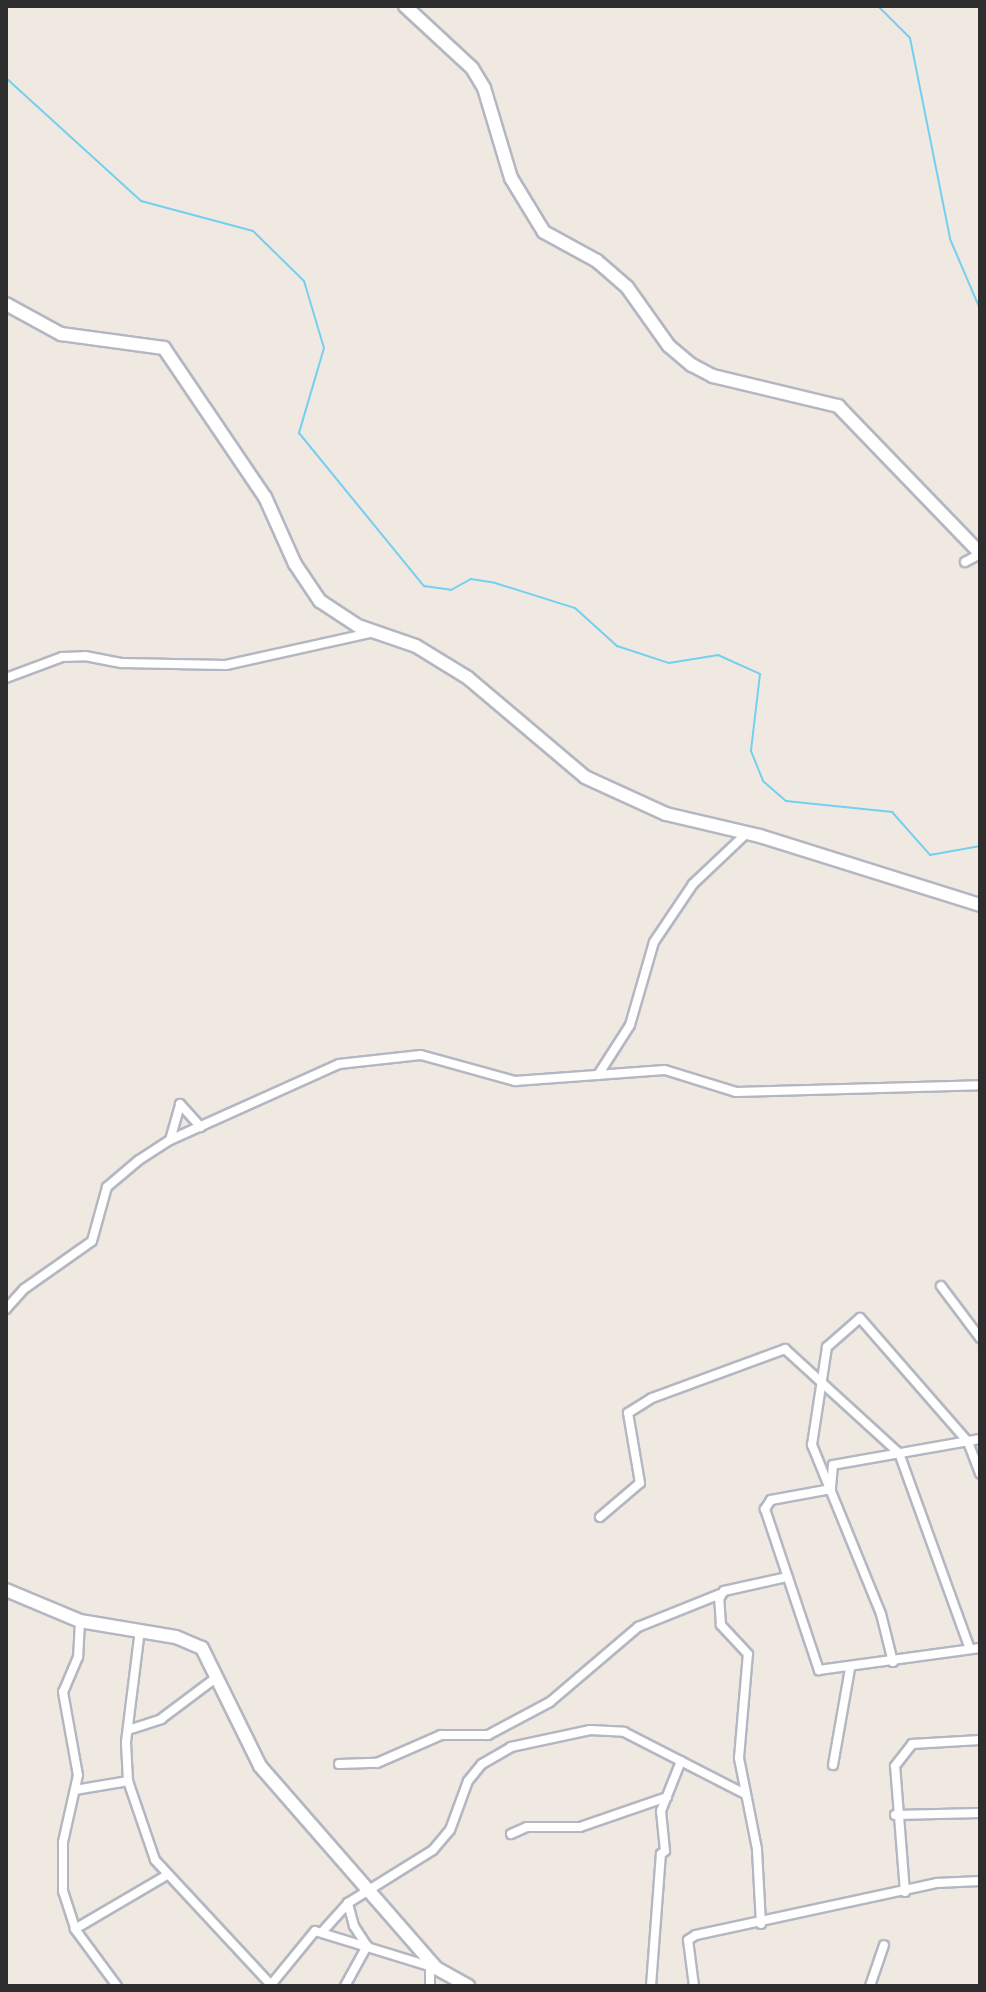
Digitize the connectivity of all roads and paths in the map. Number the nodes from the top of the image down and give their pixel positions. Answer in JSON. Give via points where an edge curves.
{"nodes":[{"id":1,"x":405,"y":6,"type":"edge"},
{"id":2,"x":6,"y":304,"type":"edge"},
{"id":3,"x":980,"y":554,"type":"edge"},
{"id":4,"x":965,"y":562,"type":"dead end"},
{"id":5,"x":370,"y":633,"type":"junction"},
{"id":6,"x":260,"y":641,"type":"dead end"},
{"id":7,"x":266,"y":653,"type":"junction"},
{"id":8,"x":6,"y":678,"type":"edge"},
{"id":9,"x":747,"y":833,"type":"junction"},
{"id":10,"x":980,"y":905,"type":"edge"},
{"id":11,"x":598,"y":1075,"type":"junction"},
{"id":12,"x":980,"y":1085,"type":"edge"},
{"id":13,"x":201,"y":1127,"type":"junction"},
{"id":14,"x":170,"y":1140,"type":"junction"},
{"id":15,"x":941,"y":1286,"type":"dead end"},
{"id":16,"x":6,"y":1309,"type":"edge"},
{"id":17,"x":980,"y":1338,"type":"edge"},
{"id":18,"x":819,"y":1380,"type":"junction"},
{"id":19,"x":980,"y":1439,"type":"edge"},
{"id":20,"x":968,"y":1442,"type":"junction"},
{"id":21,"x":899,"y":1453,"type":"junction"},
{"id":22,"x":980,"y":1474,"type":"edge"},
{"id":23,"x":831,"y":1489,"type":"junction"},
{"id":24,"x":600,"y":1517,"type":"dead end"},
{"id":25,"x":787,"y":1577,"type":"junction"},
{"id":26,"x":6,"y":1590,"type":"edge"},
{"id":27,"x":720,"y":1594,"type":"junction"},
{"id":28,"x":80,"y":1621,"type":"junction"},
{"id":29,"x":140,"y":1630,"type":"junction"},
{"id":30,"x":980,"y":1648,"type":"edge"},
{"id":31,"x":970,"y":1649,"type":"junction"},
{"id":32,"x":893,"y":1662,"type":"junction"},
{"id":33,"x":850,"y":1669,"type":"junction"},
{"id":34,"x":217,"y":1677,"type":"junction"},
{"id":35,"x":128,"y":1730,"type":"junction"},
{"id":36,"x":980,"y":1740,"type":"edge"},
{"id":37,"x":681,"y":1761,"type":"junction"},
{"id":38,"x":339,"y":1764,"type":"dead end"},
{"id":39,"x":833,"y":1765,"type":"dead end"},
{"id":40,"x":128,"y":1781,"type":"junction"},
{"id":41,"x":75,"y":1790,"type":"junction"},
{"id":42,"x":745,"y":1794,"type":"junction"},
{"id":43,"x":667,"y":1797,"type":"junction"},
{"id":44,"x":980,"y":1813,"type":"edge"},
{"id":45,"x":895,"y":1815,"type":"junction"},
{"id":46,"x":511,"y":1834,"type":"dead end"},
{"id":47,"x":167,"y":1875,"type":"junction"},
{"id":48,"x":980,"y":1881,"type":"edge"},
{"id":49,"x":370,"y":1890,"type":"junction"},
{"id":50,"x":905,"y":1892,"type":"junction"},
{"id":51,"x":348,"y":1903,"type":"junction"},
{"id":52,"x":761,"y":1924,"type":"junction"},
{"id":53,"x":75,"y":1929,"type":"junction"},
{"id":54,"x":323,"y":1931,"type":"junction"},
{"id":55,"x":884,"y":1945,"type":"dead end"},
{"id":56,"x":367,"y":1946,"type":"junction"},
{"id":57,"x":433,"y":1967,"type":"junction"},
{"id":58,"x":117,"y":1986,"type":"edge"},
{"id":59,"x":270,"y":1986,"type":"edge"},
{"id":60,"x":345,"y":1986,"type":"edge"},
{"id":61,"x":430,"y":1986,"type":"edge"},
{"id":62,"x":468,"y":1986,"type":"edge"},
{"id":63,"x":651,"y":1986,"type":"edge"},
{"id":64,"x":694,"y":1986,"type":"edge"},
{"id":65,"x":870,"y":1986,"type":"edge"}],
"edges":[{"from":1,"to":3,"type":"main road","via":[[472,68],[484,88],[511,178],[544,232],[597,261],[627,287],[669,346],[692,365],[713,376],[838,406]]},
{"from":2,"to":5,"type":"main road","via":[[61,334],[164,348],[265,497],[311,591]]},
{"from":3,"to":4,"type":"street"},
{"from":5,"to":7,"type":"street"},
{"from":5,"to":9,"type":"main road","via":[[416,646],[468,678],[585,777],[666,814]]},
{"from":6,"to":7,"type":"street"},
{"from":7,"to":8,"type":"street","via":[[220,665],[62,657]]},
{"from":9,"to":10,"type":"main road"},
{"from":9,"to":11,"type":"street","via":[[693,884],[654,942],[630,1025]]},
{"from":11,"to":12,"type":"street","via":[[665,1070],[736,1092]]},
{"from":11,"to":13,"type":"street","via":[[515,1081],[439,1057],[386,1056],[339,1064]]},
{"from":13,"to":14,"type":"street"},
{"from":13,"to":14,"type":"street","via":[[180,1104]]},
{"from":14,"to":16,"type":"street","via":[[107,1187],[92,1241],[24,1289]]},
{"from":15,"to":17,"type":"street"},
{"from":18,"to":20,"type":"street","via":[[827,1347],[860,1318]]},
{"from":18,"to":21,"type":"street"},
{"from":18,"to":23,"type":"street","via":[[812,1445]]},
{"from":18,"to":24,"type":"street","via":[[785,1349],[652,1398],[628,1413],[640,1483]]},
{"from":19,"to":20,"type":"street"},
{"from":20,"to":21,"type":"street"},
{"from":20,"to":22,"type":"street"},
{"from":21,"to":23,"type":"street","via":[[833,1465]]},
{"from":21,"to":31,"type":"street"},
{"from":23,"to":25,"type":"street","via":[[771,1500],[765,1509]]},
{"from":23,"to":32,"type":"street","via":[[881,1614]]},
{"from":25,"to":27,"type":"street"},
{"from":25,"to":33,"type":"street","via":[[817,1667],[829,1673]]},
{"from":26,"to":28,"type":"main road"},
{"from":27,"to":38,"type":"street","via":[[638,1627],[550,1702],[488,1735],[441,1735],[377,1763]]},
{"from":27,"to":42,"type":"street","via":[[721,1625],[748,1654],[738,1730]]},
{"from":28,"to":29,"type":"main road"},
{"from":28,"to":41,"type":"street","via":[[78,1657],[63,1698],[78,1775]]},
{"from":29,"to":34,"type":"main road","via":[[197,1645]]},
{"from":29,"to":35,"type":"street"},
{"from":30,"to":31,"type":"street"},
{"from":31,"to":32,"type":"street"},
{"from":32,"to":33,"type":"street"},
{"from":33,"to":39,"type":"street"},
{"from":34,"to":35,"type":"street","via":[[154,1723]]},
{"from":34,"to":49,"type":"main road","via":[[252,1756]]},
{"from":35,"to":40,"type":"street"},
{"from":36,"to":45,"type":"street","via":[[904,1748],[895,1766]]},
{"from":37,"to":42,"type":"street"},
{"from":37,"to":43,"type":"street"},
{"from":37,"to":49,"type":"street","via":[[624,1732],[590,1730],[511,1747],[482,1764],[468,1781],[450,1830],[433,1850]]},
{"from":40,"to":41,"type":"street"},
{"from":40,"to":47,"type":"street","via":[[149,1850]]},
{"from":41,"to":53,"type":"street","via":[[62,1856],[65,1901]]},
{"from":42,"to":52,"type":"street","via":[[757,1849]]},
{"from":43,"to":46,"type":"street","via":[[580,1827],[527,1827]]},
{"from":43,"to":63,"type":"street","via":[[661,1811],[665,1851]]},
{"from":44,"to":45,"type":"street"},
{"from":45,"to":50,"type":"street"},
{"from":47,"to":53,"type":"street"},
{"from":47,"to":59,"type":"street"},
{"from":48,"to":50,"type":"street","via":[[937,1883]]},
{"from":49,"to":51,"type":"street"},
{"from":49,"to":57,"type":"main road"},
{"from":50,"to":52,"type":"street"},
{"from":51,"to":54,"type":"street"},
{"from":51,"to":56,"type":"street"},
{"from":52,"to":64,"type":"street","via":[[688,1940]]},
{"from":53,"to":58,"type":"street"},
{"from":54,"to":56,"type":"street"},
{"from":54,"to":59,"type":"street","via":[[307,1936]]},
{"from":55,"to":65,"type":"street"},
{"from":56,"to":57,"type":"street"},
{"from":56,"to":60,"type":"street"},
{"from":57,"to":61,"type":"street"},
{"from":57,"to":62,"type":"main road"}]}
